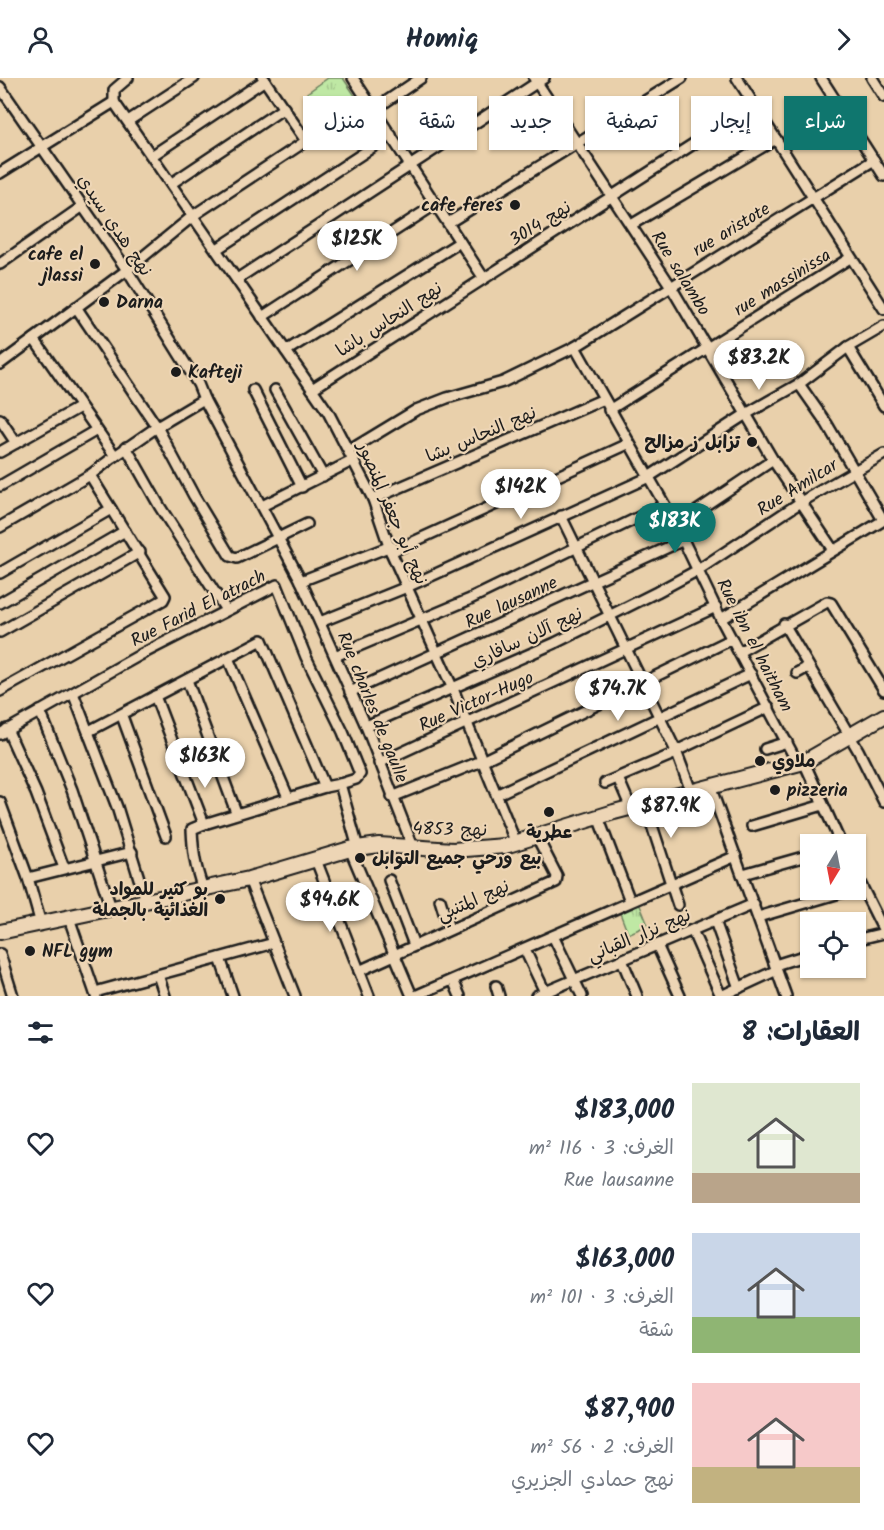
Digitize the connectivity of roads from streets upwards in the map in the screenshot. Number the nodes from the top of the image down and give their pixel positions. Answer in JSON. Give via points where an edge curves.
{"nodes":[{"id":1,"x":128,"y":78,"type":"edge"},
{"id":2,"x":194,"y":78,"type":"edge"},
{"id":3,"x":353,"y":78,"type":"edge"},
{"id":4,"x":421,"y":78,"type":"edge"},
{"id":5,"x":682,"y":78,"type":"edge"},
{"id":6,"x":737,"y":78,"type":"edge"},
{"id":7,"x":821,"y":78,"type":"edge"},
{"id":8,"x":872,"y":78,"type":"edge"},
{"id":9,"x":264,"y":79,"type":"edge"},
{"id":10,"x":538,"y":80,"type":"edge"},
{"id":11,"x":0,"y":87,"type":"edge"},
{"id":12,"x":366,"y":96,"type":"edge"},
{"id":13,"x":748,"y":96,"type":"edge"},
{"id":14,"x":884,"y":96,"type":"edge"},
{"id":15,"x":114,"y":102,"type":"junction"},
{"id":16,"x":386,"y":102,"type":"edge"},
{"id":17,"x":284,"y":108,"type":"junction"},
{"id":18,"x":128,"y":121,"type":"junction"},
{"id":19,"x":386,"y":127,"type":"edge"},
{"id":20,"x":772,"y":133,"type":"edge"},
{"id":21,"x":391,"y":135,"type":"junction"},
{"id":22,"x":386,"y":138,"type":"edge"},
{"id":23,"x":776,"y":139,"type":"junction"},
{"id":24,"x":576,"y":142,"type":"junction"},
{"id":25,"x":42,"y":146,"type":"junction"},
{"id":26,"x":691,"y":146,"type":"edge"},
{"id":27,"x":367,"y":150,"type":"edge"},
{"id":28,"x":153,"y":155,"type":"junction"},
{"id":29,"x":874,"y":160,"type":"junction"},
{"id":30,"x":411,"y":166,"type":"junction"},
{"id":31,"x":0,"y":173,"type":"edge"},
{"id":32,"x":884,"y":176,"type":"edge"},
{"id":33,"x":172,"y":183,"type":"junction"},
{"id":34,"x":613,"y":197,"type":"junction"},
{"id":35,"x":812,"y":199,"type":"junction"},
{"id":36,"x":436,"y":204,"type":"junction"},
{"id":37,"x":83,"y":206,"type":"junction"},
{"id":38,"x":194,"y":215,"type":"junction"},
{"id":39,"x":448,"y":223,"type":"junction"},
{"id":40,"x":631,"y":225,"type":"junction"},
{"id":41,"x":460,"y":242,"type":"junction"},
{"id":42,"x":217,"y":249,"type":"junction"},
{"id":43,"x":850,"y":258,"type":"junction"},
{"id":44,"x":0,"y":264,"type":"edge"},
{"id":45,"x":127,"y":270,"type":"junction"},
{"id":46,"x":483,"y":277,"type":"junction"},
{"id":47,"x":237,"y":279,"type":"junction"},
{"id":48,"x":670,"y":285,"type":"junction"},
{"id":49,"x":76,"y":307,"type":"junction"},
{"id":50,"x":884,"y":309,"type":"edge"},
{"id":51,"x":262,"y":317,"type":"junction"},
{"id":52,"x":884,"y":326,"type":"edge"},
{"id":53,"x":34,"y":339,"type":"junction"},
{"id":54,"x":575,"y":347,"type":"junction"},
{"id":55,"x":848,"y":347,"type":"junction"},
{"id":56,"x":707,"y":348,"type":"junction"},
{"id":57,"x":286,"y":351,"type":"junction"},
{"id":58,"x":0,"y":364,"type":"edge"},
{"id":59,"x":799,"y":384,"type":"junction"},
{"id":60,"x":312,"y":389,"type":"junction"},
{"id":61,"x":253,"y":390,"type":"dead end"},
{"id":62,"x":275,"y":390,"type":"dead end"},
{"id":63,"x":204,"y":399,"type":"junction"},
{"id":64,"x":604,"y":399,"type":"junction"},
{"id":65,"x":884,"y":406,"type":"edge"},
{"id":66,"x":80,"y":407,"type":"junction"},
{"id":67,"x":609,"y":410,"type":"junction"},
{"id":68,"x":746,"y":414,"type":"junction"},
{"id":69,"x":0,"y":419,"type":"edge"},
{"id":70,"x":157,"y":427,"type":"junction"},
{"id":71,"x":96,"y":430,"type":"junction"},
{"id":72,"x":16,"y":443,"type":"junction"},
{"id":73,"x":628,"y":444,"type":"junction"},
{"id":74,"x":126,"y":447,"type":"junction"},
{"id":75,"x":350,"y":450,"type":"junction"},
{"id":76,"x":0,"y":452,"type":"edge"},
{"id":77,"x":884,"y":454,"type":"edge"},
{"id":78,"x":114,"y":456,"type":"junction"},
{"id":79,"x":354,"y":460,"type":"junction"},
{"id":80,"x":773,"y":460,"type":"junction"},
{"id":81,"x":853,"y":472,"type":"junction"},
{"id":82,"x":90,"y":475,"type":"junction"},
{"id":83,"x":323,"y":476,"type":"junction"},
{"id":84,"x":647,"y":478,"type":"junction"},
{"id":85,"x":0,"y":486,"type":"edge"},
{"id":86,"x":302,"y":487,"type":"junction"},
{"id":87,"x":372,"y":499,"type":"junction"},
{"id":88,"x":801,"y":502,"type":"junction"},
{"id":89,"x":664,"y":505,"type":"junction"},
{"id":90,"x":262,"y":506,"type":"junction"},
{"id":91,"x":111,"y":509,"type":"junction"},
{"id":92,"x":561,"y":516,"type":"junction"},
{"id":93,"x":883,"y":520,"type":"edge"},
{"id":94,"x":307,"y":524,"type":"dead end"},
{"id":95,"x":676,"y":525,"type":"junction"},
{"id":96,"x":0,"y":527,"type":"edge"},
{"id":97,"x":125,"y":531,"type":"junction"},
{"id":98,"x":279,"y":537,"type":"junction"},
{"id":99,"x":684,"y":540,"type":"junction"},
{"id":100,"x":576,"y":548,"type":"junction"},
{"id":101,"x":391,"y":549,"type":"junction"},
{"id":102,"x":833,"y":550,"type":"junction"},
{"id":103,"x":140,"y":552,"type":"junction"},
{"id":104,"x":698,"y":570,"type":"junction"},
{"id":105,"x":0,"y":573,"type":"edge"},
{"id":106,"x":301,"y":581,"type":"junction"},
{"id":107,"x":594,"y":582,"type":"junction"},
{"id":108,"x":407,"y":587,"type":"junction"},
{"id":109,"x":0,"y":603,"type":"edge"},
{"id":110,"x":716,"y":607,"type":"junction"},
{"id":111,"x":226,"y":610,"type":"junction"},
{"id":112,"x":610,"y":616,"type":"junction"},
{"id":113,"x":722,"y":619,"type":"junction"},
{"id":114,"x":422,"y":620,"type":"junction"},
{"id":115,"x":320,"y":622,"type":"junction"},
{"id":116,"x":784,"y":624,"type":"junction"},
{"id":117,"x":0,"y":632,"type":"edge"},
{"id":118,"x":732,"y":639,"type":"junction"},
{"id":119,"x":627,"y":650,"type":"junction"},
{"id":120,"x":738,"y":652,"type":"junction"},
{"id":121,"x":437,"y":653,"type":"junction"},
{"id":122,"x":335,"y":656,"type":"junction"},
{"id":123,"x":228,"y":658,"type":"junction"},
{"id":124,"x":808,"y":667,"type":"junction"},
{"id":125,"x":797,"y":673,"type":"dead end"},
{"id":126,"x":750,"y":674,"type":"junction"},
{"id":127,"x":187,"y":680,"type":"junction"},
{"id":128,"x":643,"y":683,"type":"junction"},
{"id":129,"x":453,"y":689,"type":"junction"},
{"id":130,"x":884,"y":690,"type":"edge"},
{"id":131,"x":0,"y":691,"type":"edge"},
{"id":132,"x":350,"y":692,"type":"junction"},
{"id":133,"x":73,"y":693,"type":"junction"},
{"id":134,"x":155,"y":696,"type":"junction"},
{"id":135,"x":769,"y":707,"type":"junction"},
{"id":136,"x":40,"y":711,"type":"junction"},
{"id":137,"x":122,"y":716,"type":"junction"},
{"id":138,"x":884,"y":716,"type":"edge"},
{"id":139,"x":659,"y":717,"type":"junction"},
{"id":140,"x":468,"y":723,"type":"junction"},
{"id":141,"x":366,"y":726,"type":"junction"},
{"id":142,"x":4,"y":731,"type":"edge"},
{"id":143,"x":89,"y":731,"type":"junction"},
{"id":144,"x":850,"y":736,"type":"junction"},
{"id":145,"x":787,"y":742,"type":"junction"},
{"id":146,"x":765,"y":748,"type":"dead end"},
{"id":147,"x":676,"y":752,"type":"junction"},
{"id":148,"x":484,"y":760,"type":"junction"},
{"id":149,"x":379,"y":763,"type":"junction"},
{"id":150,"x":801,"y":763,"type":"junction"},
{"id":151,"x":618,"y":778,"type":"junction"},
{"id":152,"x":605,"y":783,"type":"dead end"},
{"id":153,"x":340,"y":784,"type":"junction"},
{"id":154,"x":710,"y":786,"type":"junction"},
{"id":155,"x":325,"y":787,"type":"junction"},
{"id":156,"x":691,"y":791,"type":"junction"},
{"id":157,"x":498,"y":794,"type":"junction"},
{"id":158,"x":288,"y":797,"type":"junction"},
{"id":159,"x":392,"y":797,"type":"junction"},
{"id":160,"x":0,"y":802,"type":"edge"},
{"id":161,"x":884,"y":802,"type":"edge"},
{"id":162,"x":645,"y":804,"type":"junction"},
{"id":163,"x":823,"y":805,"type":"junction"},
{"id":164,"x":631,"y":808,"type":"junction"},
{"id":165,"x":236,"y":812,"type":"junction"},
{"id":166,"x":598,"y":818,"type":"junction"},
{"id":167,"x":204,"y":824,"type":"junction"},
{"id":168,"x":752,"y":826,"type":"dead end"},
{"id":169,"x":837,"y":834,"type":"edge"},
{"id":170,"x":166,"y":836,"type":"dead end"},
{"id":171,"x":537,"y":837,"type":"junction"},
{"id":172,"x":516,"y":843,"type":"junction"},
{"id":173,"x":413,"y":847,"type":"junction"},
{"id":174,"x":354,"y":849,"type":"junction"},
{"id":175,"x":132,"y":852,"type":"junction"},
{"id":176,"x":736,"y":856,"type":"junction"},
{"id":177,"x":800,"y":858,"type":"edge"},
{"id":178,"x":316,"y":860,"type":"junction"},
{"id":179,"x":97,"y":862,"type":"junction"},
{"id":180,"x":64,"y":868,"type":"junction"},
{"id":181,"x":743,"y":874,"type":"junction"},
{"id":182,"x":28,"y":878,"type":"junction"},
{"id":183,"x":249,"y":879,"type":"junction"},
{"id":184,"x":389,"y":880,"type":"dead end"},
{"id":185,"x":670,"y":883,"type":"junction"},
{"id":186,"x":203,"y":889,"type":"junction"},
{"id":187,"x":440,"y":900,"type":"dead end"},
{"id":188,"x":815,"y":900,"type":"edge"},
{"id":189,"x":866,"y":900,"type":"edge"},
{"id":190,"x":146,"y":901,"type":"junction"},
{"id":191,"x":630,"y":901,"type":"junction"},
{"id":192,"x":678,"y":904,"type":"dead end"},
{"id":193,"x":754,"y":904,"type":"junction"},
{"id":194,"x":111,"y":908,"type":"junction"},
{"id":195,"x":758,"y":917,"type":"junction"},
{"id":196,"x":69,"y":918,"type":"junction"},
{"id":197,"x":715,"y":921,"type":"junction"},
{"id":198,"x":41,"y":924,"type":"junction"},
{"id":199,"x":449,"y":928,"type":"junction"},
{"id":200,"x":692,"y":930,"type":"junction"},
{"id":201,"x":0,"y":932,"type":"edge"},
{"id":202,"x":884,"y":932,"type":"edge"},
{"id":203,"x":553,"y":936,"type":"junction"},
{"id":204,"x":866,"y":937,"type":"edge"},
{"id":205,"x":274,"y":943,"type":"junction"},
{"id":206,"x":414,"y":945,"type":"junction"},
{"id":207,"x":657,"y":945,"type":"junction"},
{"id":208,"x":525,"y":950,"type":"junction"},
{"id":209,"x":0,"y":954,"type":"edge"},
{"id":210,"x":394,"y":954,"type":"junction"},
{"id":211,"x":220,"y":958,"type":"junction"},
{"id":212,"x":800,"y":958,"type":"edge"},
{"id":213,"x":622,"y":960,"type":"junction"},
{"id":214,"x":776,"y":968,"type":"junction"},
{"id":215,"x":359,"y":971,"type":"junction"},
{"id":216,"x":158,"y":975,"type":"junction"},
{"id":217,"x":453,"y":980,"type":"junction"},
{"id":218,"x":575,"y":980,"type":"junction"},
{"id":219,"x":496,"y":986,"type":"dead end"},
{"id":220,"x":739,"y":988,"type":"junction"},
{"id":221,"x":95,"y":994,"type":"edge"},
{"id":222,"x":542,"y":994,"type":"edge"},
{"id":223,"x":13,"y":996,"type":"edge"},
{"id":224,"x":165,"y":996,"type":"edge"},
{"id":225,"x":233,"y":996,"type":"edge"},
{"id":226,"x":295,"y":996,"type":"edge"},
{"id":227,"x":369,"y":996,"type":"edge"},
{"id":228,"x":414,"y":996,"type":"edge"},
{"id":229,"x":460,"y":996,"type":"edge"},
{"id":230,"x":499,"y":996,"type":"edge"},
{"id":231,"x":582,"y":996,"type":"edge"},
{"id":232,"x":637,"y":996,"type":"edge"},
{"id":233,"x":680,"y":996,"type":"edge"},
{"id":234,"x":721,"y":996,"type":"edge"},
{"id":235,"x":786,"y":996,"type":"edge"}],
"edges":[{"from":1,"to":15,"type":"street","via":[[114,90]]},
{"from":2,"to":18,"type":"street"},
{"from":3,"to":12,"type":"street"},
{"from":4,"to":16,"type":"street"},
{"from":5,"to":24,"type":"street"},
{"from":6,"to":13,"type":"street"},
{"from":7,"to":29,"type":"street"},
{"from":8,"to":14,"type":"street"},
{"from":9,"to":17,"type":"street"},
{"from":9,"to":28,"type":"street"},
{"from":10,"to":24,"type":"street","name":"Rue salambo"},
{"from":10,"to":30,"type":"street"},
{"from":11,"to":25,"type":"street","name":"نهج هدي سيدي"},
{"from":15,"to":18,"type":"street","name":"نهج أبو جعفر المنصور"},
{"from":15,"to":25,"type":"street"},
{"from":17,"to":33,"type":"street"},
{"from":17,"to":38,"type":"street","via":[[306,141]]},
{"from":18,"to":28,"type":"street","name":"نهج أبو جعفر المنصور"},
{"from":19,"to":21,"type":"street"},
{"from":20,"to":23,"type":"street"},
{"from":21,"to":22,"type":"street"},
{"from":21,"to":30,"type":"street"},
{"from":23,"to":35,"type":"street"},
{"from":23,"to":40,"type":"street"},
{"from":24,"to":34,"type":"street","name":"Rue salambo"},
{"from":24,"to":39,"type":"street"},
{"from":25,"to":31,"type":"street"},
{"from":25,"to":37,"type":"street","name":"نهج هدي سيدي"},
{"from":26,"to":34,"type":"street","name":"نهج 3014"},
{"from":27,"to":42,"type":"street"},
{"from":28,"to":33,"type":"street","name":"نهج أبو جعفر المنصور"},
{"from":29,"to":32,"type":"street"},
{"from":29,"to":35,"type":"street","name":"rue aristote"},
{"from":30,"to":36,"type":"street"},
{"from":30,"to":47,"type":"street"},
{"from":33,"to":38,"type":"street","name":"نهج أبو جعفر المنصور"},
{"from":34,"to":40,"type":"street","name":"Rue salambo"},
{"from":34,"to":46,"type":"street","name":"نهج 3014"},
{"from":35,"to":43,"type":"street"},
{"from":35,"to":48,"type":"street","name":"rue aristote"},
{"from":36,"to":39,"type":"street"},
{"from":36,"to":51,"type":"street"},
{"from":37,"to":44,"type":"street"},
{"from":37,"to":45,"type":"street","name":"نهج هدي سيدي"},
{"from":38,"to":42,"type":"street","name":"نهج أبو جعفر المنصور"},
{"from":38,"to":45,"type":"street"},
{"from":39,"to":41,"type":"street"},
{"from":40,"to":48,"type":"street","name":"Rue salambo"},
{"from":41,"to":46,"type":"street"},
{"from":41,"to":57,"type":"street"},
{"from":42,"to":47,"type":"street","name":"نهج أبو جعفر المنصور"},
{"from":43,"to":50,"type":"street"},
{"from":43,"to":56,"type":"street","name":"rue massinissa"},
{"from":45,"to":49,"type":"street"},
{"from":45,"to":63,"type":"street","name":"نهج هدي سيدي"},
{"from":46,"to":60,"type":"street","name":"نهج النحاس باشا"},
{"from":47,"to":51,"type":"street","name":"نهج أبو جعفر المنصور"},
{"from":48,"to":54,"type":"street","name":"rue aristote"},
{"from":48,"to":56,"type":"street","name":"Rue salambo"},
{"from":49,"to":53,"type":"street"},
{"from":49,"to":70,"type":"street"},
{"from":51,"to":57,"type":"street","name":"نهج أبو جعفر المنصور"},
{"from":52,"to":55,"type":"street"},
{"from":53,"to":58,"type":"street"},
{"from":53,"to":66,"type":"street"},
{"from":54,"to":64,"type":"street","name":"Rue ibn el haitham"},
{"from":54,"to":75,"type":"street","name":"rue aristote","via":[[503,382],[416,410]]},
{"from":55,"to":59,"type":"street"},
{"from":55,"to":65,"type":"street"},
{"from":56,"to":67,"type":"street","name":"rue massinissa"},
{"from":56,"to":68,"type":"street","name":"Rue salambo"},
{"from":57,"to":60,"type":"street","name":"نهج أبو جعفر المنصور"},
{"from":59,"to":68,"type":"street"},
{"from":59,"to":81,"type":"street"},
{"from":60,"to":75,"type":"street","name":"نهج أبو جعفر المنصور"},
{"from":61,"to":86,"type":"street"},
{"from":62,"to":83,"type":"street"},
{"from":63,"to":70,"type":"street"},
{"from":63,"to":90,"type":"street","name":"نهج هدي سيدي"},
{"from":64,"to":67,"type":"street","name":"Rue ibn el haitham"},
{"from":64,"to":87,"type":"street","name":"نهج النحاس بشا"},
{"from":66,"to":71,"type":"street"},
{"from":66,"to":72,"type":"street"},
{"from":67,"to":73,"type":"street","name":"Rue ibn el haitham"},
{"from":68,"to":80,"type":"street","name":"Rue salambo"},
{"from":68,"to":84,"type":"street"},
{"from":69,"to":72,"type":"street"},
{"from":70,"to":74,"type":"street"},
{"from":70,"to":98,"type":"street","via":[[230,556],[237,558]]},
{"from":71,"to":78,"type":"street"},
{"from":71,"to":85,"type":"street"},
{"from":72,"to":76,"type":"street"},
{"from":73,"to":84,"type":"street","name":"Rue ibn el haitham"},
{"from":73,"to":101,"type":"street"},
{"from":74,"to":78,"type":"street"},
{"from":74,"to":111,"type":"street"},
{"from":75,"to":79,"type":"street","name":"نهج أبو جعفر المنصور"},
{"from":77,"to":81,"type":"street","name":"Rue Amilcar"},
{"from":78,"to":82,"type":"street"},
{"from":79,"to":83,"type":"street"},
{"from":79,"to":87,"type":"street","name":"نهج أبو جعفر المنصور"},
{"from":80,"to":88,"type":"street","name":"Rue salambo"},
{"from":80,"to":95,"type":"street"},
{"from":81,"to":88,"type":"street","name":"Rue Amilcar"},
{"from":81,"to":93,"type":"street"},
{"from":82,"to":91,"type":"street"},
{"from":82,"to":96,"type":"street"},
{"from":83,"to":86,"type":"street"},
{"from":84,"to":89,"type":"street","name":"Rue ibn el haitham"},
{"from":84,"to":92,"type":"street"},
{"from":86,"to":90,"type":"street"},
{"from":87,"to":101,"type":"street","name":"نهج أبو جعفر المنصور"},
{"from":88,"to":102,"type":"street","name":"Rue salambo"},
{"from":88,"to":104,"type":"street","name":"Rue Amilcar"},
{"from":89,"to":95,"type":"street","name":"Rue ibn el haitham"},
{"from":89,"to":100,"type":"street"},
{"from":90,"to":98,"type":"street","name":"Rue charles de gaulle"},
{"from":91,"to":97,"type":"street"},
{"from":91,"to":105,"type":"street"},
{"from":92,"to":100,"type":"street"},
{"from":92,"to":108,"type":"street"},
{"from":93,"to":102,"type":"street"},
{"from":94,"to":98,"type":"street"},
{"from":95,"to":99,"type":"street","name":"Rue ibn el haitham"},
{"from":97,"to":103,"type":"street"},
{"from":97,"to":109,"type":"street"},
{"from":98,"to":106,"type":"street","name":"Rue charles de gaulle"},
{"from":99,"to":104,"type":"street","name":"Rue ibn el haitham"},
{"from":99,"to":107,"type":"street","name":"Rue lausanne"},
{"from":100,"to":107,"type":"street"},
{"from":100,"to":114,"type":"street"},
{"from":101,"to":106,"type":"street"},
{"from":101,"to":108,"type":"street","name":"نهج أبو جعفر المنصور"},
{"from":102,"to":113,"type":"street"},
{"from":103,"to":117,"type":"street"},
{"from":103,"to":131,"type":"street","via":[[165,592],[163,600]]},
{"from":104,"to":110,"type":"street","name":"Rue ibn el haitham"},
{"from":104,"to":112,"type":"street","name":"نهج آلان سافاري"},
{"from":106,"to":115,"type":"street","name":"Rue charles de gaulle"},
{"from":107,"to":112,"type":"street"},
{"from":107,"to":121,"type":"street","name":"Rue lausanne"},
{"from":108,"to":114,"type":"street","name":"نهج أبو جعفر المنصور"},
{"from":108,"to":115,"type":"street"},
{"from":110,"to":113,"type":"street","name":"Rue ibn el haitham"},
{"from":110,"to":119,"type":"street","name":"Rue Victor-Hugo"},
{"from":111,"to":133,"type":"street","name":"Rue Farid El atrach"},
{"from":111,"to":153,"type":"street","name":"Rue Farid El atrach","via":[[279,586],[306,657],[360,774]]},
{"from":112,"to":119,"type":"street"},
{"from":112,"to":129,"type":"street","name":"نهج آلان سافاري"},
{"from":113,"to":118,"type":"street","name":"Rue ibn el haitham"},
{"from":114,"to":121,"type":"street","name":"نهج أبو جعفر المنصور"},
{"from":114,"to":122,"type":"street"},
{"from":115,"to":122,"type":"street","name":"Rue charles de gaulle"},
{"from":116,"to":120,"type":"street"},
{"from":116,"to":124,"type":"street"},
{"from":116,"to":130,"type":"street","via":[[822,603],[831,603]]},
{"from":118,"to":120,"type":"street","name":"Rue ibn el haitham"},
{"from":118,"to":128,"type":"street"},
{"from":119,"to":128,"type":"street"},
{"from":119,"to":140,"type":"street","name":"Rue Victor-Hugo"},
{"from":120,"to":126,"type":"street","name":"Rue ibn el haitham"},
{"from":121,"to":129,"type":"street","name":"نهج أبو جعفر المنصور"},
{"from":121,"to":132,"type":"street","name":"Rue lausanne"},
{"from":122,"to":132,"type":"street","name":"Rue charles de gaulle"},
{"from":123,"to":127,"type":"street"},
{"from":123,"to":155,"type":"street","via":[[262,640]]},
{"from":123,"to":158,"type":"street"},
{"from":124,"to":125,"type":"street"},
{"from":124,"to":144,"type":"street"},
{"from":126,"to":135,"type":"street","name":"Rue ibn el haitham"},
{"from":126,"to":139,"type":"street"},
{"from":127,"to":134,"type":"street"},
{"from":127,"to":165,"type":"street"},
{"from":128,"to":139,"type":"street"},
{"from":128,"to":148,"type":"street"},
{"from":129,"to":140,"type":"street","name":"نهج أبو جعفر المنصور"},
{"from":129,"to":141,"type":"street","name":"نهج آلان سافاري"},
{"from":132,"to":141,"type":"street","name":"Rue charles de gaulle"},
{"from":133,"to":136,"type":"street","name":"Rue Farid El atrach"},
{"from":133,"to":143,"type":"street"},
{"from":134,"to":137,"type":"street"},
{"from":134,"to":167,"type":"street"},
{"from":135,"to":145,"type":"street","name":"Rue ibn el haitham"},
{"from":135,"to":147,"type":"street"},
{"from":136,"to":142,"type":"street","name":"Rue Farid El atrach"},
{"from":136,"to":179,"type":"street"},
{"from":137,"to":143,"type":"street"},
{"from":137,"to":170,"type":"street"},
{"from":138,"to":144,"type":"street","name":"نهج 4853"},
{"from":139,"to":147,"type":"street"},
{"from":139,"to":157,"type":"street"},
{"from":140,"to":148,"type":"street","name":"نهج أبو جعفر المنصور"},
{"from":140,"to":149,"type":"street","name":"Rue Victor-Hugo"},
{"from":141,"to":149,"type":"street","name":"Rue charles de gaulle"},
{"from":142,"to":180,"type":"street","via":[[36,793]]},
{"from":143,"to":175,"type":"street"},
{"from":144,"to":150,"type":"street","name":"نهج 4853"},
{"from":144,"to":161,"type":"street"},
{"from":145,"to":146,"type":"street"},
{"from":145,"to":150,"type":"street","name":"Rue ibn el haitham"},
{"from":147,"to":151,"type":"street"},
{"from":147,"to":156,"type":"street"},
{"from":148,"to":157,"type":"street","name":"نهج أبو جعفر المنصور"},
{"from":148,"to":159,"type":"street"},
{"from":149,"to":159,"type":"street","name":"Rue charles de gaulle"},
{"from":150,"to":154,"type":"street","name":"نهج 4853"},
{"from":150,"to":163,"type":"street","name":"Rue ibn el haitham"},
{"from":151,"to":152,"type":"street"},
{"from":151,"to":164,"type":"street"},
{"from":153,"to":155,"type":"street"},
{"from":153,"to":174,"type":"street"},
{"from":154,"to":156,"type":"street","name":"نهج 4853"},
{"from":154,"to":176,"type":"street"},
{"from":155,"to":158,"type":"street"},
{"from":156,"to":162,"type":"street","name":"نهج 4853"},
{"from":157,"to":172,"type":"street","name":"نهج أبو جعفر المنصور"},
{"from":158,"to":165,"type":"street"},
{"from":159,"to":173,"type":"street","name":"Rue charles de gaulle"},
{"from":160,"to":182,"type":"street"},
{"from":162,"to":164,"type":"street","name":"نهج 4853"},
{"from":162,"to":185,"type":"street"},
{"from":163,"to":168,"type":"street"},
{"from":163,"to":169,"type":"street","name":"Rue ibn el haitham"},
{"from":164,"to":166,"type":"street","name":"نهج 4853"},
{"from":165,"to":167,"type":"street"},
{"from":166,"to":171,"type":"street","name":"نهج 4853"},
{"from":166,"to":191,"type":"street"},
{"from":167,"to":186,"type":"street","via":[[192,829],[191,844]]},
{"from":171,"to":172,"type":"street","name":"نهج 4853"},
{"from":171,"to":199,"type":"street","name":"نهج المتنبي","via":[[557,876],[556,882]]},
{"from":172,"to":173,"type":"street","name":"نهج 4853","via":[[471,850]]},
{"from":173,"to":174,"type":"street","name":"نهج 4853","via":[[379,845]]},
{"from":174,"to":178,"type":"street","name":"نهج 4853"},
{"from":174,"to":210,"type":"street"},
{"from":175,"to":179,"type":"street"},
{"from":175,"to":190,"type":"street"},
{"from":176,"to":181,"type":"street"},
{"from":176,"to":185,"type":"street"},
{"from":177,"to":181,"type":"street"},
{"from":178,"to":183,"type":"street","name":"نهج 4853"},
{"from":178,"to":215,"type":"street"},
{"from":179,"to":180,"type":"street"},
{"from":179,"to":194,"type":"street"},
{"from":180,"to":182,"type":"street"},
{"from":181,"to":193,"type":"street"},
{"from":182,"to":198,"type":"street"},
{"from":183,"to":186,"type":"street","name":"نهج 4853"},
{"from":183,"to":205,"type":"street"},
{"from":184,"to":206,"type":"street"},
{"from":185,"to":191,"type":"street"},
{"from":185,"to":192,"type":"street"},
{"from":186,"to":190,"type":"street","name":"نهج 4853"},
{"from":187,"to":199,"type":"street"},
{"from":188,"to":195,"type":"street"},
{"from":189,"to":202,"type":"street"},
{"from":190,"to":194,"type":"street","name":"نهج 4853"},
{"from":191,"to":203,"type":"street"},
{"from":193,"to":195,"type":"street"},
{"from":193,"to":197,"type":"street","name":"نهج نزار القباني"},
{"from":194,"to":196,"type":"street","name":"نهج 4853"},
{"from":195,"to":214,"type":"street"},
{"from":196,"to":198,"type":"street","name":"نهج 4853"},
{"from":196,"to":221,"type":"street"},
{"from":197,"to":200,"type":"street","name":"نهج نزار القباني"},
{"from":197,"to":220,"type":"street"},
{"from":198,"to":201,"type":"street","name":"نهج 4853"},
{"from":199,"to":206,"type":"street","name":"نهج المتنبي"},
{"from":200,"to":207,"type":"street","name":"نهج نزار القباني"},
{"from":200,"to":234,"type":"street"},
{"from":202,"to":204,"type":"street"},
{"from":203,"to":208,"type":"street"},
{"from":203,"to":218,"type":"street"},
{"from":205,"to":211,"type":"street"},
{"from":205,"to":226,"type":"street"},
{"from":206,"to":210,"type":"street","name":"نهج المتنبي"},
{"from":207,"to":213,"type":"street","name":"نهج نزار القباني"},
{"from":207,"to":233,"type":"street"},
{"from":208,"to":217,"type":"street"},
{"from":208,"to":222,"type":"street"},
{"from":209,"to":223,"type":"street"},
{"from":210,"to":215,"type":"street","name":"نهج المتنبي"},
{"from":210,"to":228,"type":"street"},
{"from":211,"to":216,"type":"street"},
{"from":211,"to":225,"type":"street"},
{"from":212,"to":214,"type":"street"},
{"from":213,"to":218,"type":"street","name":"نهج نزار القباني"},
{"from":213,"to":232,"type":"street"},
{"from":214,"to":220,"type":"street"},
{"from":214,"to":235,"type":"street"},
{"from":215,"to":227,"type":"street"},
{"from":216,"to":221,"type":"street"},
{"from":216,"to":224,"type":"street"},
{"from":217,"to":228,"type":"street"},
{"from":217,"to":229,"type":"street"},
{"from":218,"to":222,"type":"street","name":"نهج نزار القباني"},
{"from":218,"to":231,"type":"street"},
{"from":219,"to":230,"type":"street"},
{"from":220,"to":234,"type":"street"}]}
